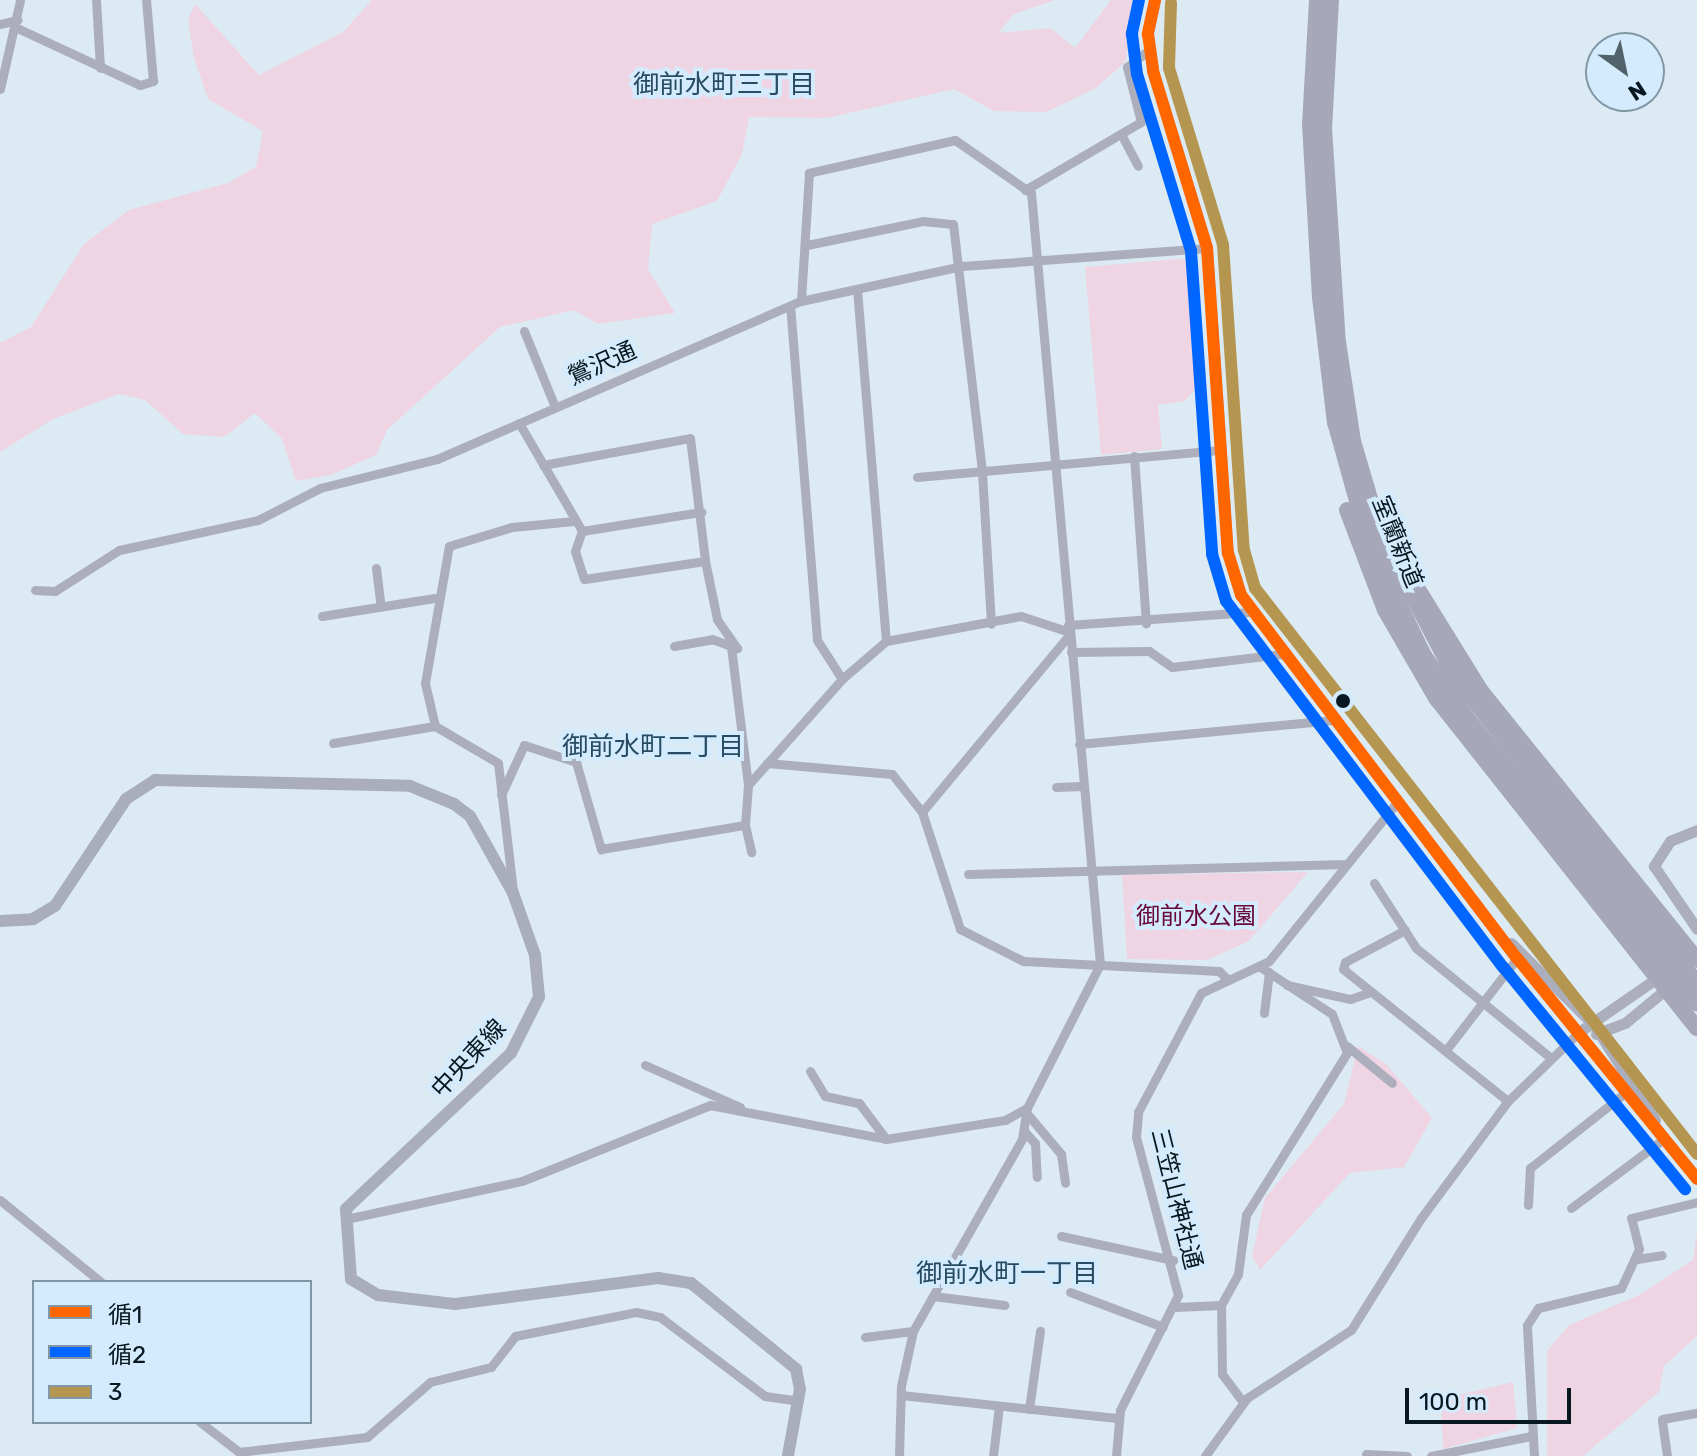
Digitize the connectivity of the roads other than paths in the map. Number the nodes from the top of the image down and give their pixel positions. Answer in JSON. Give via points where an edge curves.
{"nodes":[{"id":1,"x":20,"y":0,"type":"edge"},
{"id":2,"x":96,"y":0,"type":"edge"},
{"id":3,"x":146,"y":0,"type":"edge"},
{"id":4,"x":1155,"y":0,"type":"edge"},
{"id":5,"x":1317,"y":0,"type":"edge"},
{"id":6,"x":1331,"y":0,"type":"edge"},
{"id":7,"x":0,"y":24,"type":"edge"},
{"id":8,"x":16,"y":24,"type":"junction"},
{"id":9,"x":1149,"y":50,"type":"junction"},
{"id":10,"x":100,"y":68,"type":"junction"},
{"id":11,"x":0,"y":89,"type":"edge"},
{"id":12,"x":1121,"y":134,"type":"junction"},
{"id":13,"x":1138,"y":166,"type":"dead end"},
{"id":14,"x":1025,"y":190,"type":"junction"},
{"id":15,"x":807,"y":245,"type":"junction"},
{"id":16,"x":1207,"y":248,"type":"junction"},
{"id":17,"x":1039,"y":259,"type":"junction"},
{"id":18,"x":962,"y":266,"type":"junction"},
{"id":19,"x":857,"y":289,"type":"junction"},
{"id":20,"x":801,"y":301,"type":"junction"},
{"id":21,"x":790,"y":306,"type":"junction"},
{"id":22,"x":524,"y":331,"type":"dead end"},
{"id":23,"x":555,"y":407,"type":"junction"},
{"id":24,"x":1335,"y":422,"type":"junction"},
{"id":25,"x":519,"y":423,"type":"junction"},
{"id":26,"x":1221,"y":450,"type":"junction"},
{"id":27,"x":1134,"y":456,"type":"junction"},
{"id":28,"x":1054,"y":462,"type":"junction"},
{"id":29,"x":543,"y":465,"type":"junction"},
{"id":30,"x":982,"y":472,"type":"junction"},
{"id":31,"x":1361,"y":474,"type":"junction"},
{"id":32,"x":917,"y":477,"type":"dead end"},
{"id":33,"x":701,"y":512,"type":"junction"},
{"id":34,"x":574,"y":521,"type":"junction"},
{"id":35,"x":582,"y":531,"type":"junction"},
{"id":36,"x":705,"y":561,"type":"junction"},
{"id":37,"x":376,"y":568,"type":"dead end"},
{"id":38,"x":35,"y":590,"type":"dead end"},
{"id":39,"x":435,"y":598,"type":"junction"},
{"id":40,"x":381,"y":607,"type":"junction"},
{"id":41,"x":1250,"y":612,"type":"junction"},
{"id":42,"x":322,"y":616,"type":"dead end"},
{"id":43,"x":991,"y":624,"type":"junction"},
{"id":44,"x":1146,"y":624,"type":"junction"},
{"id":45,"x":1069,"y":630,"type":"junction"},
{"id":46,"x":886,"y":641,"type":"junction"},
{"id":47,"x":674,"y":646,"type":"dead end"},
{"id":48,"x":731,"y":647,"type":"junction"},
{"id":49,"x":1071,"y":652,"type":"junction"},
{"id":50,"x":1283,"y":654,"type":"junction"},
{"id":51,"x":842,"y":679,"type":"junction"},
{"id":52,"x":1334,"y":720,"type":"junction"},
{"id":53,"x":435,"y":726,"type":"junction"},
{"id":54,"x":333,"y":743,"type":"dead end"},
{"id":55,"x":1079,"y":744,"type":"junction"},
{"id":56,"x":767,"y":763,"type":"junction"},
{"id":57,"x":748,"y":785,"type":"junction"},
{"id":58,"x":1083,"y":786,"type":"junction"},
{"id":59,"x":1056,"y":787,"type":"dead end"},
{"id":60,"x":501,"y":795,"type":"junction"},
{"id":61,"x":1398,"y":801,"type":"junction"},
{"id":62,"x":922,"y":812,"type":"junction"},
{"id":63,"x":745,"y":825,"type":"junction"},
{"id":64,"x":1697,"y":830,"type":"edge"},
{"id":65,"x":751,"y":852,"type":"dead end"},
{"id":66,"x":1347,"y":864,"type":"junction"},
{"id":67,"x":1091,"y":871,"type":"junction"},
{"id":68,"x":968,"y":874,"type":"dead end"},
{"id":69,"x":1374,"y":883,"type":"dead end"},
{"id":70,"x":513,"y":893,"type":"junction"},
{"id":71,"x":0,"y":921,"type":"edge"},
{"id":72,"x":1697,"y":929,"type":"edge"},
{"id":73,"x":1405,"y":930,"type":"junction"},
{"id":74,"x":1511,"y":943,"type":"junction"},
{"id":75,"x":1517,"y":958,"type":"junction"},
{"id":76,"x":1694,"y":958,"type":"edge"},
{"id":77,"x":1100,"y":964,"type":"junction"},
{"id":78,"x":1259,"y":966,"type":"junction"},
{"id":79,"x":1269,"y":972,"type":"junction"},
{"id":80,"x":1228,"y":980,"type":"junction"},
{"id":81,"x":1697,"y":983,"type":"edge"},
{"id":82,"x":1287,"y":985,"type":"junction"},
{"id":83,"x":1660,"y":985,"type":"junction"},
{"id":84,"x":1370,"y":992,"type":"junction"},
{"id":85,"x":1482,"y":1001,"type":"junction"},
{"id":86,"x":1697,"y":1003,"type":"edge"},
{"id":87,"x":1264,"y":1013,"type":"dead end"},
{"id":88,"x":1697,"y":1028,"type":"edge"},
{"id":89,"x":1598,"y":1030,"type":"junction"},
{"id":90,"x":1579,"y":1032,"type":"junction"},
{"id":91,"x":1347,"y":1046,"type":"junction"},
{"id":92,"x":1446,"y":1050,"type":"junction"},
{"id":93,"x":1551,"y":1058,"type":"junction"},
{"id":94,"x":645,"y":1065,"type":"dead end"},
{"id":95,"x":810,"y":1071,"type":"dead end"},
{"id":96,"x":1392,"y":1083,"type":"dead end"},
{"id":97,"x":1635,"y":1085,"type":"junction"},
{"id":98,"x":1625,"y":1093,"type":"junction"},
{"id":99,"x":1508,"y":1101,"type":"junction"},
{"id":100,"x":741,"y":1108,"type":"junction"},
{"id":101,"x":1028,"y":1112,"type":"junction"},
{"id":102,"x":1025,"y":1132,"type":"junction"},
{"id":103,"x":1665,"y":1138,"type":"junction"},
{"id":104,"x":886,"y":1139,"type":"junction"},
{"id":105,"x":1037,"y":1177,"type":"dead end"},
{"id":106,"x":1697,"y":1179,"type":"edge"},
{"id":107,"x":1065,"y":1183,"type":"dead end"},
{"id":108,"x":0,"y":1200,"type":"edge"},
{"id":109,"x":1697,"y":1202,"type":"edge"},
{"id":110,"x":1528,"y":1205,"type":"dead end"},
{"id":111,"x":1628,"y":1207,"type":"dead end"},
{"id":112,"x":1571,"y":1208,"type":"dead end"},
{"id":113,"x":1631,"y":1218,"type":"junction"},
{"id":114,"x":346,"y":1219,"type":"junction"},
{"id":115,"x":1061,"y":1236,"type":"dead end"},
{"id":116,"x":1662,"y":1255,"type":"dead end"},
{"id":117,"x":1637,"y":1259,"type":"junction"},
{"id":118,"x":1173,"y":1260,"type":"junction"},
{"id":119,"x":99,"y":1280,"type":"edge"},
{"id":120,"x":1070,"y":1292,"type":"dead end"},
{"id":121,"x":933,"y":1296,"type":"junction"},
{"id":122,"x":1004,"y":1305,"type":"dead end"},
{"id":123,"x":1221,"y":1305,"type":"junction"},
{"id":124,"x":1175,"y":1307,"type":"junction"},
{"id":125,"x":1163,"y":1327,"type":"junction"},
{"id":126,"x":913,"y":1331,"type":"junction"},
{"id":127,"x":1040,"y":1331,"type":"dead end"},
{"id":128,"x":865,"y":1337,"type":"dead end"},
{"id":129,"x":901,"y":1395,"type":"junction"},
{"id":130,"x":799,"y":1401,"type":"junction"},
{"id":131,"x":1243,"y":1402,"type":"junction"},
{"id":132,"x":999,"y":1406,"type":"junction"},
{"id":133,"x":1029,"y":1409,"type":"junction"},
{"id":134,"x":1697,"y":1413,"type":"edge"},
{"id":135,"x":1117,"y":1418,"type":"junction"},
{"id":136,"x":203,"y":1424,"type":"edge"},
{"id":137,"x":1531,"y":1436,"type":"junction"},
{"id":138,"x":1366,"y":1454,"type":"dead end"},
{"id":139,"x":788,"y":1456,"type":"edge"},
{"id":140,"x":899,"y":1456,"type":"edge"},
{"id":141,"x":993,"y":1456,"type":"edge"},
{"id":142,"x":1116,"y":1456,"type":"edge"},
{"id":143,"x":1205,"y":1456,"type":"edge"},
{"id":144,"x":1407,"y":1456,"type":"edge"},
{"id":145,"x":1431,"y":1456,"type":"edge"},
{"id":146,"x":1534,"y":1456,"type":"edge"},
{"id":147,"x":1667,"y":1456,"type":"edge"}],
"edges":[{"from":1,"to":8,"type":"street"},
{"from":2,"to":10,"type":"street"},
{"from":3,"to":10,"type":"street","via":[[153,81],[140,85]]},
{"from":4,"to":9,"type":"street"},
{"from":5,"to":24,"type":"highway","name":"室蘭新道","via":[[1310,124]]},
{"from":6,"to":31,"type":"highway","name":"室蘭新道","via":[[1324,78],[1329,215],[1342,377]]},
{"from":7,"to":8,"type":"street"},
{"from":8,"to":10,"type":"street"},
{"from":8,"to":11,"type":"street"},
{"from":9,"to":12,"type":"street","via":[[1127,67],[1141,122]]},
{"from":9,"to":16,"type":"street"},
{"from":12,"to":13,"type":"street"},
{"from":12,"to":14,"type":"street"},
{"from":14,"to":15,"type":"street","via":[[955,140],[809,173]]},
{"from":14,"to":17,"type":"street"},
{"from":15,"to":18,"type":"street","via":[[923,221],[953,224]]},
{"from":15,"to":20,"type":"street"},
{"from":16,"to":17,"type":"street","name":"鶯沢通"},
{"from":16,"to":26,"type":"street"},
{"from":17,"to":18,"type":"street","name":"鶯沢通"},
{"from":17,"to":28,"type":"street"},
{"from":18,"to":19,"type":"street","name":"鶯沢通"},
{"from":18,"to":30,"type":"street"},
{"from":19,"to":20,"type":"street","name":"鶯沢通"},
{"from":19,"to":46,"type":"street"},
{"from":20,"to":21,"type":"street","name":"鶯沢通"},
{"from":21,"to":23,"type":"street","name":"鶯沢通"},
{"from":21,"to":51,"type":"street","via":[[817,640]]},
{"from":22,"to":23,"type":"street"},
{"from":23,"to":25,"type":"street","name":"鶯沢通"},
{"from":24,"to":83,"type":"highway","via":[[1353,534],[1416,666]]},
{"from":24,"to":86,"type":"highway","name":"室蘭新道","via":[[1368,540],[1423,654]]},
{"from":25,"to":29,"type":"street"},
{"from":25,"to":38,"type":"street","name":"鶯沢通","via":[[414,467],[320,488],[258,520],[119,550],[55,591]]},
{"from":26,"to":27,"type":"street"},
{"from":26,"to":41,"type":"street","via":[[1228,553]]},
{"from":27,"to":28,"type":"street"},
{"from":27,"to":44,"type":"street"},
{"from":28,"to":30,"type":"street"},
{"from":28,"to":45,"type":"street"},
{"from":29,"to":33,"type":"street","via":[[690,438]]},
{"from":29,"to":34,"type":"street"},
{"from":30,"to":32,"type":"street"},
{"from":30,"to":43,"type":"street"},
{"from":31,"to":76,"type":"highway","via":[[1414,583],[1481,691]]},
{"from":31,"to":81,"type":"highway","name":"室蘭新道","via":[[1400,580],[1456,678]]},
{"from":33,"to":35,"type":"street"},
{"from":33,"to":36,"type":"street"},
{"from":34,"to":35,"type":"street"},
{"from":34,"to":39,"type":"street","via":[[512,527],[449,546]]},
{"from":35,"to":36,"type":"street","via":[[575,551],[584,579]]},
{"from":36,"to":48,"type":"street","via":[[717,619],[739,643]]},
{"from":37,"to":40,"type":"street"},
{"from":39,"to":40,"type":"street"},
{"from":39,"to":53,"type":"street","via":[[425,683]]},
{"from":40,"to":42,"type":"street"},
{"from":41,"to":44,"type":"street"},
{"from":41,"to":50,"type":"street"},
{"from":43,"to":45,"type":"street","via":[[1021,616]]},
{"from":43,"to":46,"type":"street"},
{"from":44,"to":45,"type":"street"},
{"from":45,"to":49,"type":"street"},
{"from":45,"to":62,"type":"street"},
{"from":46,"to":51,"type":"street"},
{"from":47,"to":48,"type":"street","via":[[712,639]]},
{"from":48,"to":57,"type":"street"},
{"from":49,"to":50,"type":"street","via":[[1149,651],[1172,667]]},
{"from":49,"to":55,"type":"street"},
{"from":50,"to":52,"type":"street"},
{"from":51,"to":56,"type":"street"},
{"from":52,"to":55,"type":"street"},
{"from":52,"to":61,"type":"street"},
{"from":53,"to":54,"type":"street"},
{"from":53,"to":60,"type":"street","via":[[498,763]]},
{"from":55,"to":58,"type":"street"},
{"from":56,"to":57,"type":"street"},
{"from":56,"to":62,"type":"street","via":[[892,774]]},
{"from":57,"to":63,"type":"street"},
{"from":58,"to":59,"type":"street"},
{"from":58,"to":67,"type":"street"},
{"from":60,"to":63,"type":"street","via":[[524,745],[576,762],[601,849]]},
{"from":60,"to":70,"type":"street"},
{"from":61,"to":66,"type":"street","name":"三笠山神社通"},
{"from":61,"to":74,"type":"street"},
{"from":62,"to":77,"type":"street","via":[[960,929],[1023,961]]},
{"from":63,"to":65,"type":"street"},
{"from":64,"to":72,"type":"street","via":[[1670,841],[1654,866]]},
{"from":66,"to":67,"type":"street"},
{"from":66,"to":78,"type":"street","name":"三笠山神社通"},
{"from":67,"to":68,"type":"street"},
{"from":67,"to":77,"type":"street"},
{"from":69,"to":73,"type":"street"},
{"from":70,"to":71,"type":"main road","name":"中央東線","via":[[470,816],[422,788],[187,776],[155,780],[126,799],[55,906],[33,919]]},
{"from":70,"to":114,"type":"main road","name":"中央東線","via":[[539,983],[523,1037],[348,1207]]},
{"from":73,"to":84,"type":"street","via":[[1345,962],[1343,969]]},
{"from":73,"to":85,"type":"street"},
{"from":74,"to":75,"type":"street"},
{"from":74,"to":89,"type":"street"},
{"from":75,"to":85,"type":"street"},
{"from":75,"to":90,"type":"street"},
{"from":76,"to":83,"type":"street"},
{"from":77,"to":80,"type":"street","via":[[1219,971]]},
{"from":77,"to":101,"type":"street"},
{"from":78,"to":79,"type":"street"},
{"from":78,"to":80,"type":"street","name":"三笠山神社通"},
{"from":79,"to":82,"type":"street"},
{"from":79,"to":87,"type":"street"},
{"from":80,"to":118,"type":"street","name":"三笠山神社通","via":[[1198,997],[1137,1117],[1136,1137]]},
{"from":82,"to":84,"type":"street","via":[[1350,999]]},
{"from":82,"to":91,"type":"street","via":[[1332,1014]]},
{"from":83,"to":88,"type":"highway"},
{"from":83,"to":89,"type":"street","via":[[1616,1011]]},
{"from":83,"to":89,"type":"street","via":[[1625,1023]]},
{"from":84,"to":92,"type":"street"},
{"from":85,"to":92,"type":"street"},
{"from":85,"to":93,"type":"street"},
{"from":89,"to":90,"type":"street"},
{"from":89,"to":97,"type":"street"},
{"from":90,"to":93,"type":"street"},
{"from":90,"to":98,"type":"street"},
{"from":91,"to":96,"type":"street"},
{"from":91,"to":123,"type":"street","via":[[1323,1098],[1246,1215],[1238,1274]]},
{"from":92,"to":99,"type":"street"},
{"from":93,"to":99,"type":"street"},
{"from":94,"to":100,"type":"street"},
{"from":95,"to":104,"type":"street","via":[[825,1096],[859,1103]]},
{"from":97,"to":98,"type":"street"},
{"from":97,"to":103,"type":"street"},
{"from":98,"to":103,"type":"street"},
{"from":98,"to":110,"type":"street","via":[[1530,1168]]},
{"from":99,"to":131,"type":"street","via":[[1351,1330]]},
{"from":100,"to":104,"type":"street"},
{"from":100,"to":114,"type":"street","via":[[700,1107],[522,1181]]},
{"from":101,"to":102,"type":"street"},
{"from":101,"to":104,"type":"street","via":[[976,1128]]},
{"from":101,"to":107,"type":"street","via":[[1061,1154]]},
{"from":102,"to":105,"type":"street","via":[[1035,1143]]},
{"from":102,"to":121,"type":"street"},
{"from":103,"to":106,"type":"street"},
{"from":103,"to":112,"type":"street"},
{"from":108,"to":119,"type":"street"},
{"from":109,"to":113,"type":"street"},
{"from":111,"to":113,"type":"street"},
{"from":113,"to":117,"type":"street"},
{"from":114,"to":130,"type":"main road","via":[[351,1279],[404,1300],[455,1304],[658,1278],[691,1283],[783,1352],[796,1369]]},
{"from":115,"to":118,"type":"street"},
{"from":116,"to":117,"type":"street"},
{"from":117,"to":137,"type":"street","via":[[1621,1288],[1538,1308],[1527,1325]]},
{"from":118,"to":124,"type":"street","name":"三笠山神社通"},
{"from":120,"to":125,"type":"street"},
{"from":121,"to":122,"type":"street"},
{"from":121,"to":126,"type":"street"},
{"from":123,"to":124,"type":"street"},
{"from":123,"to":131,"type":"street","via":[[1222,1374]]},
{"from":124,"to":125,"type":"street","name":"三笠山神社通"},
{"from":125,"to":135,"type":"street","name":"三笠山神社通"},
{"from":126,"to":128,"type":"street"},
{"from":126,"to":129,"type":"street"},
{"from":127,"to":133,"type":"street"},
{"from":129,"to":132,"type":"street"},
{"from":129,"to":140,"type":"street"},
{"from":130,"to":136,"type":"street","via":[[765,1396],[660,1317],[636,1312],[515,1336],[491,1367],[430,1382],[367,1437],[239,1452]]},
{"from":130,"to":139,"type":"main road"},
{"from":131,"to":143,"type":"street"},
{"from":132,"to":133,"type":"street"},
{"from":132,"to":141,"type":"street"},
{"from":133,"to":135,"type":"street"},
{"from":134,"to":147,"type":"street","via":[[1662,1419]]},
{"from":135,"to":142,"type":"street","name":"三笠山神社通"},
{"from":137,"to":145,"type":"street"},
{"from":137,"to":146,"type":"street"},
{"from":138,"to":144,"type":"street"}]}
